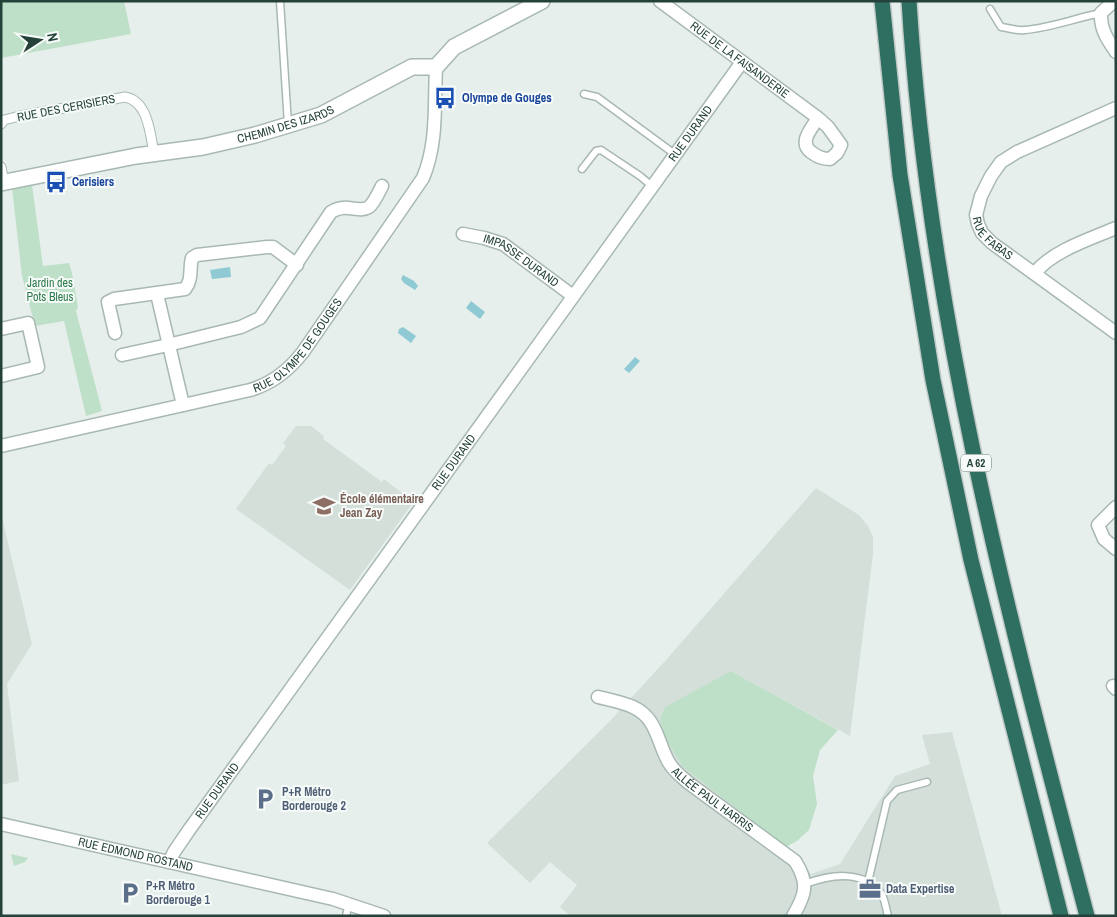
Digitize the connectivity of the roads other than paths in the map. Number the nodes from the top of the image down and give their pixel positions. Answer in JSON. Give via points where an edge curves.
{"nodes":[{"id":1,"x":280,"y":1,"type":"edge"},
{"id":2,"x":542,"y":1,"type":"edge"},
{"id":3,"x":660,"y":1,"type":"edge"},
{"id":4,"x":882,"y":1,"type":"edge"},
{"id":5,"x":909,"y":1,"type":"edge"},
{"id":6,"x":1114,"y":1,"type":"edge"},
{"id":7,"x":990,"y":9,"type":"dead end"},
{"id":8,"x":1101,"y":13,"type":"junction"},
{"id":9,"x":1116,"y":52,"type":"edge"},
{"id":10,"x":742,"y":62,"type":"junction"},
{"id":11,"x":436,"y":67,"type":"junction"},
{"id":12,"x":584,"y":94,"type":"dead end"},
{"id":13,"x":1116,"y":108,"type":"edge"},
{"id":14,"x":818,"y":118,"type":"dead end"},
{"id":15,"x":1,"y":124,"type":"edge"},
{"id":16,"x":288,"y":126,"type":"junction"},
{"id":17,"x":154,"y":153,"type":"junction"},
{"id":18,"x":676,"y":155,"type":"junction"},
{"id":19,"x":1,"y":167,"type":"edge"},
{"id":20,"x":582,"y":169,"type":"dead end"},
{"id":21,"x":3,"y":183,"type":"edge"},
{"id":22,"x":382,"y":186,"type":"dead end"},
{"id":23,"x":653,"y":187,"type":"junction"},
{"id":24,"x":1116,"y":228,"type":"edge"},
{"id":25,"x":463,"y":234,"type":"dead end"},
{"id":26,"x":297,"y":265,"type":"junction"},
{"id":27,"x":1035,"y":273,"type":"junction"},
{"id":28,"x":157,"y":294,"type":"junction"},
{"id":29,"x":573,"y":296,"type":"junction"},
{"id":30,"x":1,"y":329,"type":"edge"},
{"id":31,"x":1116,"y":332,"type":"edge"},
{"id":32,"x":115,"y":333,"type":"dead end"},
{"id":33,"x":168,"y":345,"type":"junction"},
{"id":34,"x":122,"y":355,"type":"dead end"},
{"id":35,"x":1,"y":376,"type":"edge"},
{"id":36,"x":183,"y":405,"type":"junction"},
{"id":37,"x":1,"y":446,"type":"edge"},
{"id":38,"x":1116,"y":507,"type":"edge"},
{"id":39,"x":1116,"y":549,"type":"edge"},
{"id":40,"x":598,"y":697,"type":"dead end"},
{"id":41,"x":927,"y":782,"type":"dead end"},
{"id":42,"x":1,"y":824,"type":"edge"},
{"id":43,"x":169,"y":862,"type":"junction"},
{"id":44,"x":868,"y":882,"type":"junction"},
{"id":45,"x":805,"y":884,"type":"junction"},
{"id":46,"x":348,"y":910,"type":"edge"},
{"id":47,"x":384,"y":916,"type":"edge"},
{"id":48,"x":793,"y":916,"type":"edge"},
{"id":49,"x":888,"y":916,"type":"edge"},
{"id":50,"x":1061,"y":916,"type":"edge"},
{"id":51,"x":1087,"y":916,"type":"edge"}],
"edges":[{"from":1,"to":16,"type":"lane"},
{"from":2,"to":11,"type":"street","via":[[454,47]]},
{"from":3,"to":10,"type":"street","name":"RUE DE LA FAISANDERIE"},
{"from":4,"to":50,"type":"highway","number":"A 62","via":[[900,176],[933,380],[971,560]]},
{"from":5,"to":51,"type":"highway","number":"A 62","via":[[926,182],[958,381],[998,564]]},
{"from":6,"to":8,"type":"street"},
{"from":7,"to":8,"type":"lane","via":[[1001,27],[1023,31]]},
{"from":8,"to":9,"type":"street","via":[[1103,32]]},
{"from":10,"to":14,"type":"street","name":"RUE DE LA FAISANDERIE"},
{"from":10,"to":18,"type":"street","name":"RUE DURAND"},
{"from":11,"to":16,"type":"street","name":"CHEMIN DES IZARDS","via":[[412,67],[333,109]]},
{"from":11,"to":36,"type":"street","name":"RUE OLYMPE DE GOUGES","via":[[434,136],[423,178],[303,352],[284,371],[259,388]]},
{"from":12,"to":18,"type":"lane","via":[[598,97]]},
{"from":13,"to":27,"type":"street","name":"RUE FABAS","via":[[1006,158],[991,176],[981,196],[976,215],[982,233]]},
{"from":15,"to":17,"type":"street","name":"RUE DES CERISIERS","via":[[12,118],[132,98],[146,117]]},
{"from":16,"to":17,"type":"street","name":"CHEMIN DES IZARDS","via":[[203,147]]},
{"from":17,"to":21,"type":"street","name":"CHEMIN DES IZARDS"},
{"from":18,"to":23,"type":"street","name":"RUE DURAND"},
{"from":19,"to":21,"type":"street"},
{"from":20,"to":23,"type":"lane","via":[[596,151],[601,150]]},
{"from":22,"to":26,"type":"street","via":[[370,206],[361,210],[344,206],[331,212]]},
{"from":23,"to":29,"type":"street","name":"RUE DURAND"},
{"from":24,"to":27,"type":"street","via":[[1054,256]]},
{"from":25,"to":29,"type":"street","name":"IMPASSE DURAND","via":[[503,244]]},
{"from":26,"to":28,"type":"street","via":[[267,246],[197,255],[192,258],[191,277],[185,289]]},
{"from":26,"to":33,"type":"street","via":[[260,318],[241,327]]},
{"from":27,"to":31,"type":"street","name":"RUE FABAS"},
{"from":28,"to":32,"type":"street","via":[[108,302]]},
{"from":28,"to":33,"type":"street"},
{"from":29,"to":43,"type":"street","name":"RUE DURAND"},
{"from":30,"to":35,"type":"street","via":[[28,323],[38,367]]},
{"from":33,"to":34,"type":"street"},
{"from":33,"to":36,"type":"street"},
{"from":36,"to":37,"type":"street","name":"RUE OLYMPE DE GOUGES"},
{"from":38,"to":39,"type":"street","via":[[1098,525],[1104,539]]},
{"from":40,"to":45,"type":"street","name":"ALLÉE PAUL HARRIS","via":[[634,707],[649,718],[674,770],[795,862]]},
{"from":41,"to":44,"type":"lane","via":[[897,790],[887,801]]},
{"from":42,"to":43,"type":"street","name":"RUE EDMOND ROSTAND"},
{"from":43,"to":46,"type":"street","name":"RUE EDMOND ROSTAND"},
{"from":44,"to":45,"type":"lane","via":[[843,875],[827,876]]},
{"from":44,"to":49,"type":"lane","via":[[882,894]]},
{"from":45,"to":48,"type":"street","via":[[804,894]]},
{"from":46,"to":47,"type":"street","name":"RUE EDMOND ROSTAND"}]}
